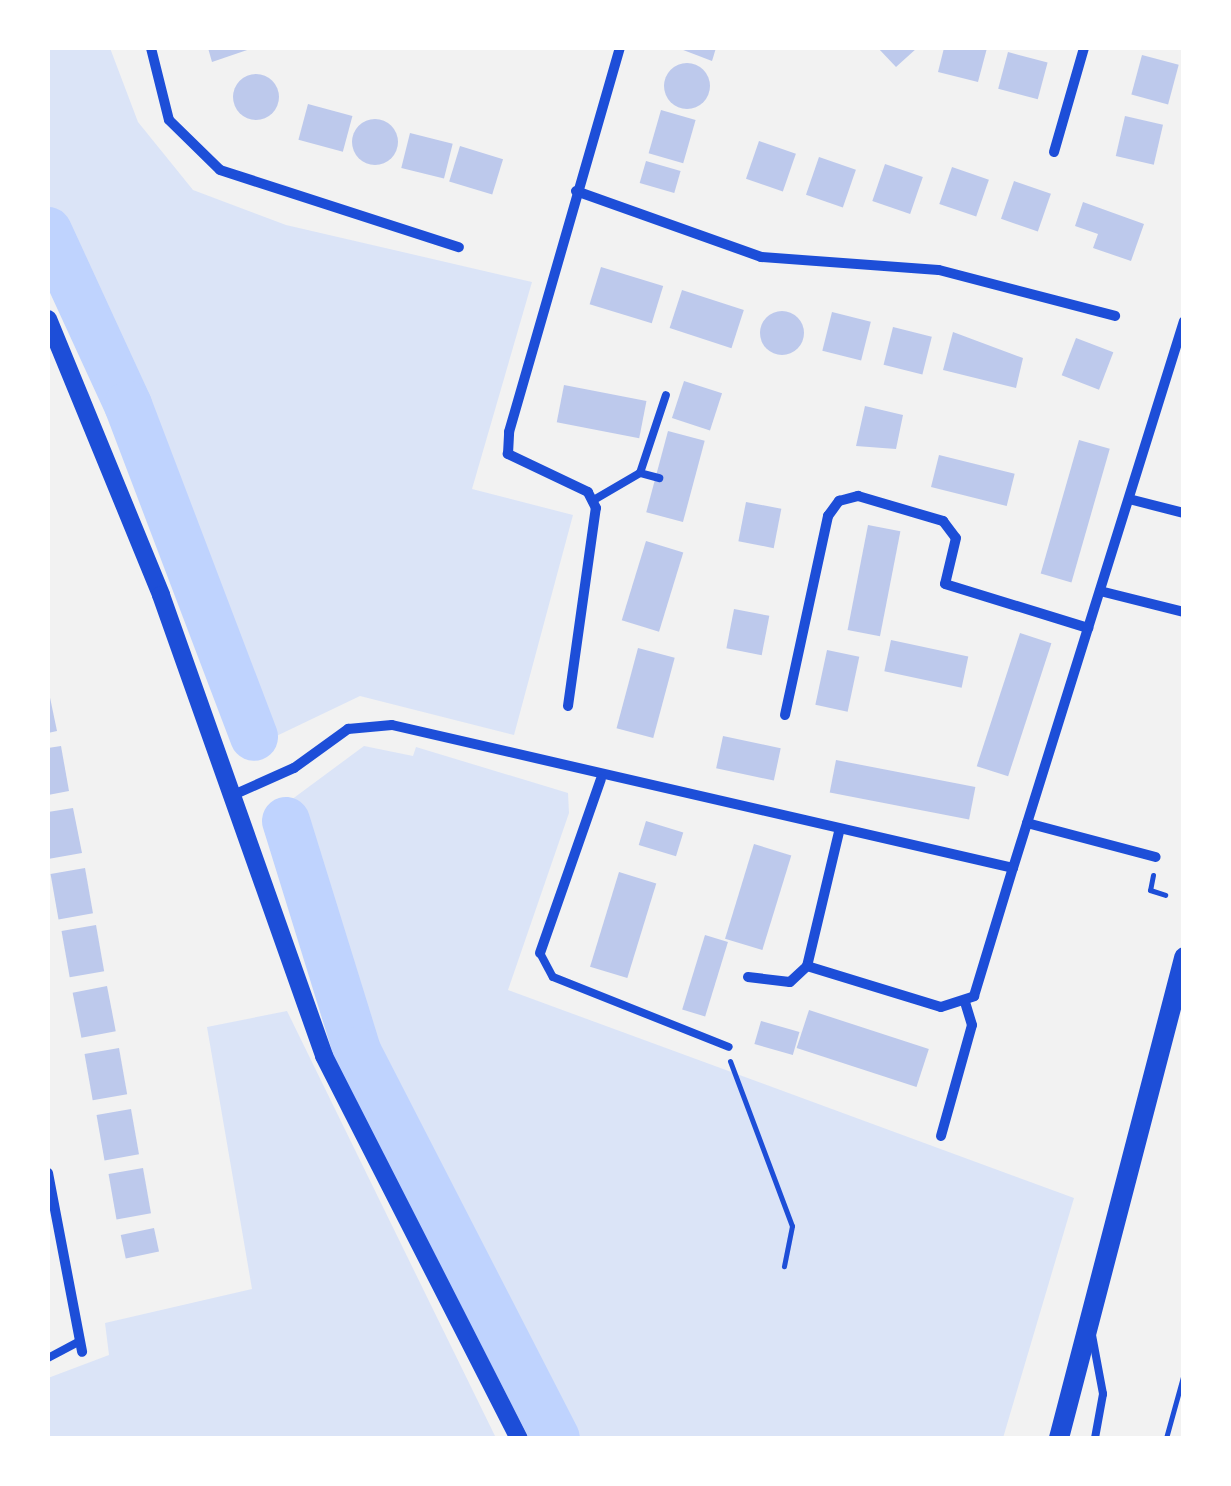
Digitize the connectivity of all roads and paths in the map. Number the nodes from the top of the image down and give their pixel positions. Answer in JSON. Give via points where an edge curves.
{"nodes":[{"id":1,"x":151,"y":48,"type":"edge"},
{"id":2,"x":620,"y":48,"type":"edge"},
{"id":3,"x":1084,"y":48,"type":"edge"},
{"id":4,"x":1054,"y":152,"type":"dead end"},
{"id":5,"x":576,"y":191,"type":"junction"},
{"id":6,"x":458,"y":247,"type":"dead end"},
{"id":7,"x":1115,"y":316,"type":"dead end"},
{"id":8,"x":48,"y":319,"type":"edge"},
{"id":9,"x":1184,"y":321,"type":"edge"},
{"id":10,"x":666,"y":395,"type":"dead end"},
{"id":11,"x":640,"y":473,"type":"junction"},
{"id":12,"x":658,"y":478,"type":"dead end"},
{"id":13,"x":1129,"y":499,"type":"junction"},
{"id":14,"x":592,"y":501,"type":"junction"},
{"id":15,"x":1184,"y":513,"type":"edge"},
{"id":16,"x":1100,"y":592,"type":"junction"},
{"id":17,"x":1184,"y":612,"type":"edge"},
{"id":18,"x":1088,"y":628,"type":"junction"},
{"id":19,"x":568,"y":706,"type":"dead end"},
{"id":20,"x":785,"y":715,"type":"dead end"},
{"id":21,"x":601,"y":779,"type":"junction"},
{"id":22,"x":230,"y":796,"type":"junction"},
{"id":23,"x":1028,"y":823,"type":"junction"},
{"id":24,"x":839,"y":832,"type":"junction"},
{"id":25,"x":1156,"y":857,"type":"joint"},
{"id":26,"x":1013,"y":868,"type":"junction"},
{"id":27,"x":1165,"y":894,"type":"dead end"},
{"id":28,"x":540,"y":954,"type":"joint"},
{"id":29,"x":1184,"y":957,"type":"edge"},
{"id":30,"x":807,"y":966,"type":"junction"},
{"id":31,"x":748,"y":977,"type":"dead end"},
{"id":32,"x":965,"y":1002,"type":"junction"},
{"id":33,"x":729,"y":1047,"type":"joint"},
{"id":34,"x":941,"y":1136,"type":"dead end"},
{"id":35,"x":48,"y":1172,"type":"edge"},
{"id":36,"x":784,"y":1266,"type":"dead end"},
{"id":37,"x":1089,"y":1321,"type":"junction"},
{"id":38,"x":81,"y":1347,"type":"joint"},
{"id":39,"x":48,"y":1358,"type":"edge"},
{"id":40,"x":1184,"y":1374,"type":"edge"},
{"id":41,"x":518,"y":1438,"type":"edge"},
{"id":42,"x":1059,"y":1438,"type":"edge"},
{"id":43,"x":1096,"y":1438,"type":"edge"},
{"id":44,"x":1166,"y":1438,"type":"edge"}],
"edges":[{"from":1,"to":6,"type":"street","via":[[168,120],[220,170]]},
{"from":2,"to":5,"type":"street"},
{"from":3,"to":4,"type":"street"},
{"from":5,"to":7,"type":"street","via":[[761,257],[939,270]]},
{"from":5,"to":14,"type":"street","via":[[508,454]]},
{"from":8,"to":22,"type":"street","via":[[161,595]]},
{"from":9,"to":13,"type":"street"},
{"from":10,"to":11,"type":"lane"},
{"from":11,"to":12,"type":"lane"},
{"from":11,"to":14,"type":"lane"},
{"from":13,"to":15,"type":"street"},
{"from":13,"to":16,"type":"street"},
{"from":14,"to":19,"type":"street"},
{"from":16,"to":17,"type":"street"},
{"from":16,"to":18,"type":"street"},
{"from":18,"to":20,"type":"street","via":[[945,584],[956,538],[943,521],[858,496],[839,501],[828,516]]},
{"from":18,"to":23,"type":"street"},
{"from":21,"to":22,"type":"street","via":[[392,724],[348,729]]},
{"from":21,"to":24,"type":"street"},
{"from":21,"to":28,"type":"street","via":[[557,928]]},
{"from":22,"to":41,"type":"street","via":[[324,1056]]},
{"from":23,"to":25,"type":"street"},
{"from":23,"to":26,"type":"street"},
{"from":24,"to":26,"type":"street"},
{"from":24,"to":30,"type":"street"},
{"from":25,"to":27,"type":"path","via":[[1150,890]]},
{"from":26,"to":32,"type":"street","via":[[980,985]]},
{"from":28,"to":33,"type":"lane","via":[[552,977]]},
{"from":29,"to":37,"type":"main road"},
{"from":30,"to":31,"type":"street","via":[[777,985]]},
{"from":30,"to":32,"type":"street","via":[[942,1007]]},
{"from":32,"to":34,"type":"street","via":[[972,1025]]},
{"from":33,"to":36,"type":"path","via":[[792,1226]]},
{"from":35,"to":38,"type":"street"},
{"from":37,"to":42,"type":"main road"},
{"from":37,"to":43,"type":"lane","via":[[1103,1394]]},
{"from":38,"to":39,"type":"lane"},
{"from":40,"to":44,"type":"path"}]}
